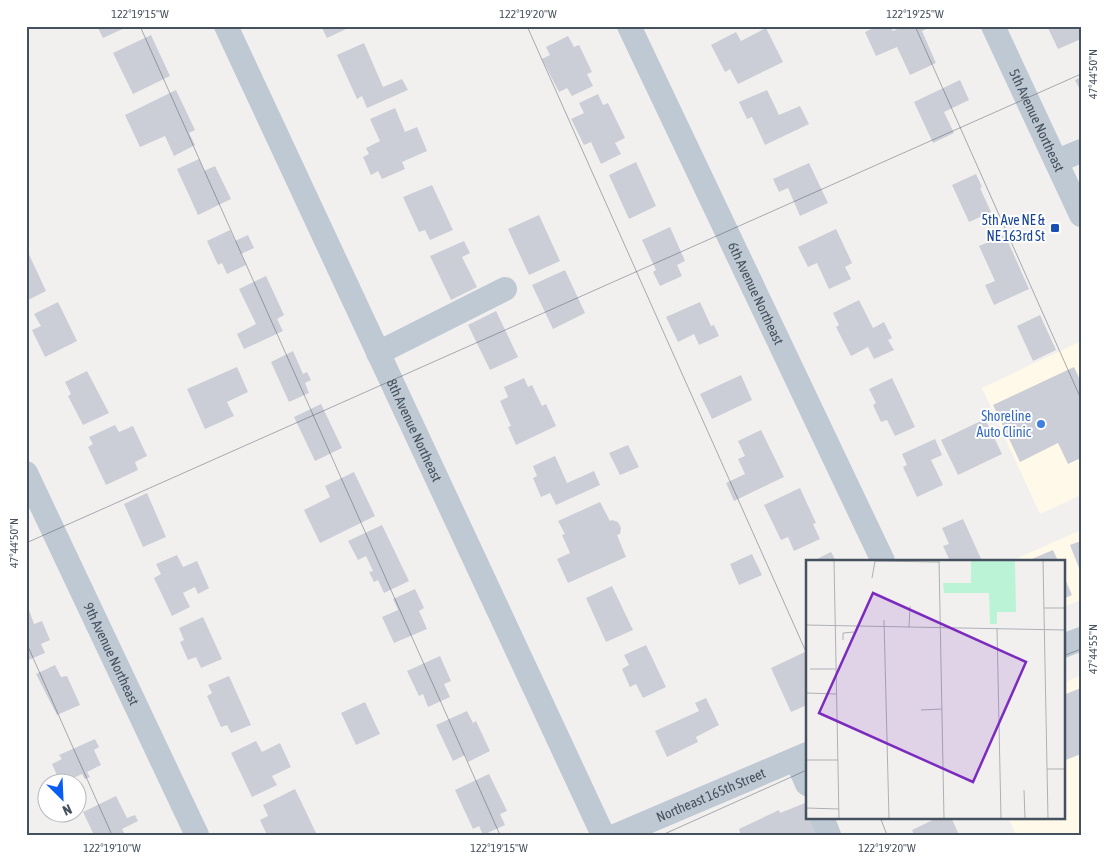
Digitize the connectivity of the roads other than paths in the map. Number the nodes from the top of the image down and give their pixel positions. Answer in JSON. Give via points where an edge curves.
{"nodes":[{"id":1,"x":226,"y":26,"type":"edge"},
{"id":2,"x":629,"y":26,"type":"edge"},
{"id":3,"x":993,"y":26,"type":"edge"},
{"id":4,"x":1081,"y":151,"type":"edge"},
{"id":5,"x":1056,"y":161,"type":"junction"},
{"id":6,"x":1081,"y":215,"type":"edge"},
{"id":7,"x":505,"y":289,"type":"dead end"},
{"id":8,"x":378,"y":352,"type":"junction"},
{"id":9,"x":26,"y":473,"type":"edge"},
{"id":10,"x":883,"y":560,"type":"edge"},
{"id":11,"x":1081,"y":639,"type":"edge"},
{"id":12,"x":1064,"y":646,"type":"edge"},
{"id":13,"x":802,"y":757,"type":"edge"},
{"id":14,"x":806,"y":779,"type":"edge"},
{"id":15,"x":822,"y":818,"type":"edge"},
{"id":16,"x":197,"y":835,"type":"edge"},
{"id":17,"x":603,"y":835,"type":"edge"},
{"id":18,"x":616,"y":835,"type":"edge"},
{"id":19,"x":829,"y":835,"type":"edge"}],
"edges":[{"from":1,"to":8,"type":"street","name":"8th Avenue Northeast"},
{"from":2,"to":10,"type":"street","name":"6th Avenue Northeast"},
{"from":3,"to":5,"type":"street","name":"5th Avenue Northeast"},
{"from":4,"to":5,"type":"street"},
{"from":5,"to":6,"type":"street","name":"5th Avenue Northeast"},
{"from":7,"to":8,"type":"street"},
{"from":8,"to":17,"type":"street","name":"8th Avenue Northeast"},
{"from":9,"to":16,"type":"street","name":"9th Avenue Northeast"},
{"from":11,"to":12,"type":"street"},
{"from":13,"to":14,"type":"street"},
{"from":13,"to":18,"type":"street","name":"Northeast 165th Street"},
{"from":15,"to":19,"type":"street"}]}
